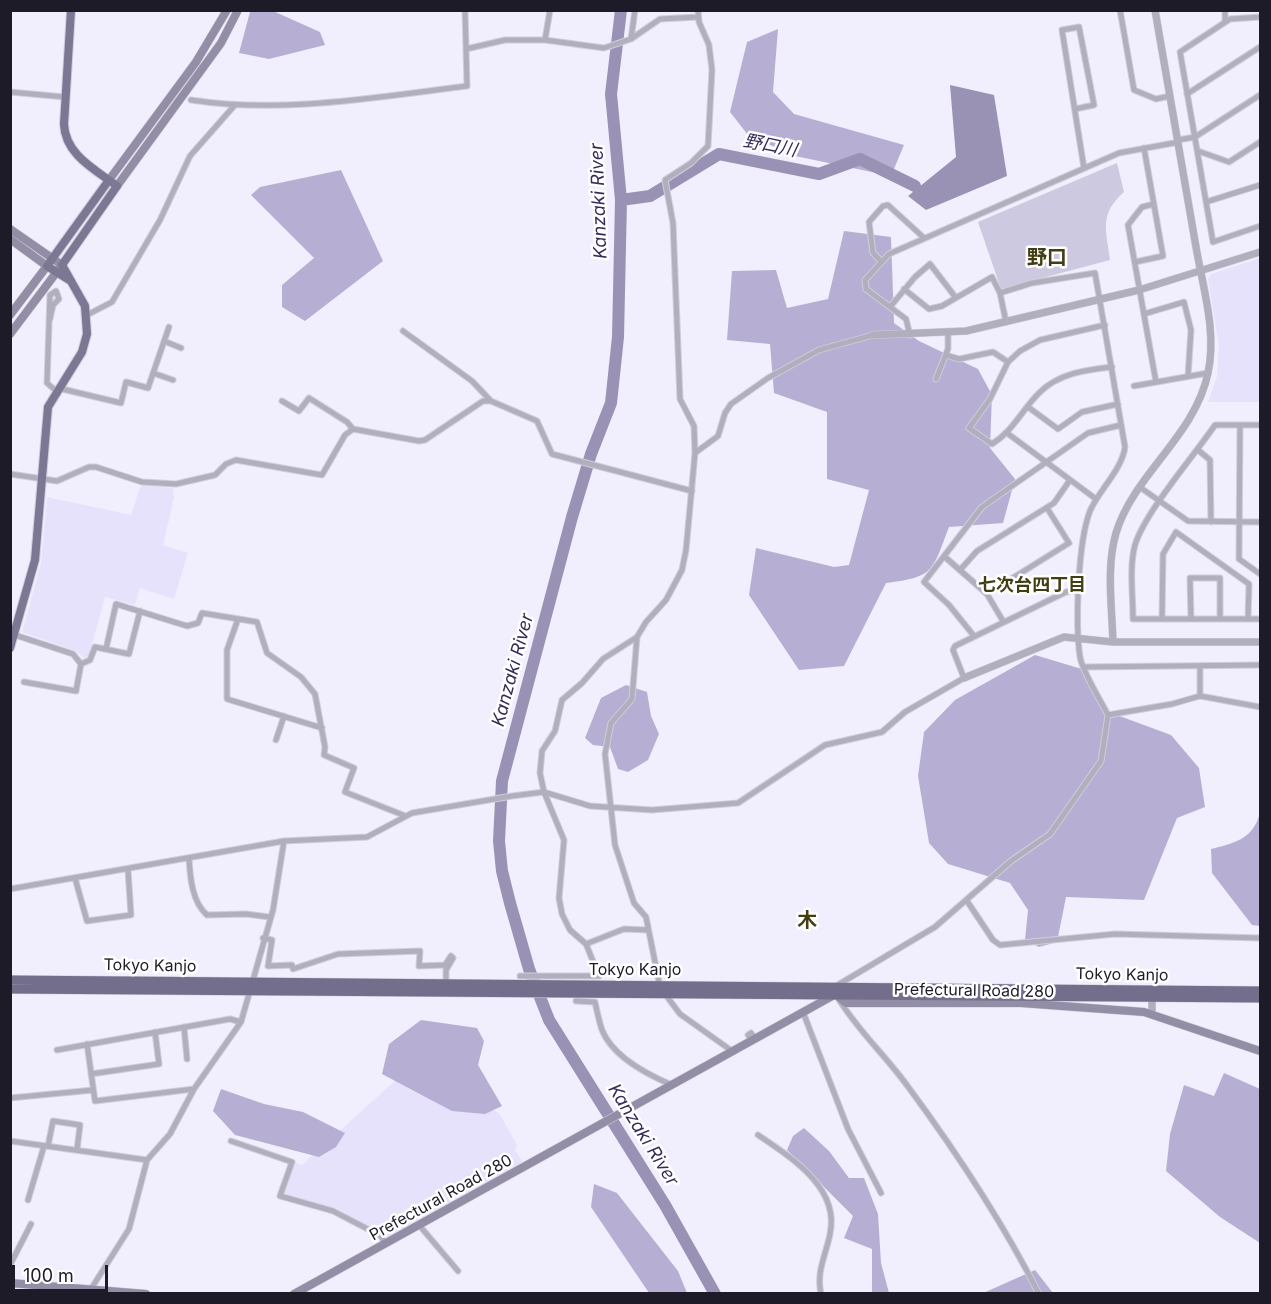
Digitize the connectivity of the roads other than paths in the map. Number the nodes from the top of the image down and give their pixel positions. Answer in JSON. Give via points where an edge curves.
{"nodes":[{"id":1,"x":71,"y":10,"type":"edge"},
{"id":2,"x":227,"y":10,"type":"edge"},
{"id":3,"x":238,"y":10,"type":"edge"},
{"id":4,"x":465,"y":10,"type":"edge"},
{"id":5,"x":550,"y":10,"type":"edge"},
{"id":6,"x":635,"y":10,"type":"edge"},
{"id":7,"x":1120,"y":10,"type":"edge"},
{"id":8,"x":1155,"y":10,"type":"edge"},
{"id":9,"x":1225,"y":10,"type":"edge"},
{"id":10,"x":698,"y":14,"type":"edge"},
{"id":11,"x":1260,"y":16,"type":"edge"},
{"id":12,"x":1226,"y":22,"type":"junction"},
{"id":13,"x":631,"y":39,"type":"junction"},
{"id":14,"x":545,"y":40,"type":"junction"},
{"id":15,"x":1260,"y":47,"type":"edge"},
{"id":16,"x":466,"y":49,"type":"junction"},
{"id":17,"x":10,"y":92,"type":"edge"},
{"id":18,"x":1188,"y":94,"type":"junction"},
{"id":19,"x":1260,"y":95,"type":"edge"},
{"id":20,"x":1170,"y":96,"type":"junction"},
{"id":21,"x":65,"y":97,"type":"junction"},
{"id":22,"x":191,"y":100,"type":"dead end"},
{"id":23,"x":234,"y":106,"type":"junction"},
{"id":24,"x":1075,"y":109,"type":"junction"},
{"id":25,"x":1195,"y":137,"type":"junction"},
{"id":26,"x":1179,"y":141,"type":"junction"},
{"id":27,"x":1260,"y":142,"type":"edge"},
{"id":28,"x":1144,"y":148,"type":"junction"},
{"id":29,"x":1198,"y":152,"type":"junction"},
{"id":30,"x":1084,"y":168,"type":"junction"},
{"id":31,"x":109,"y":180,"type":"junction"},
{"id":32,"x":1260,"y":185,"type":"edge"},
{"id":33,"x":117,"y":186,"type":"junction"},
{"id":34,"x":1206,"y":202,"type":"junction"},
{"id":35,"x":1154,"y":204,"type":"junction"},
{"id":36,"x":1260,"y":226,"type":"edge"},
{"id":37,"x":10,"y":229,"type":"edge"},
{"id":38,"x":923,"y":237,"type":"junction"},
{"id":39,"x":10,"y":238,"type":"edge"},
{"id":40,"x":1260,"y":252,"type":"edge"},
{"id":41,"x":880,"y":261,"type":"junction"},
{"id":42,"x":49,"y":262,"type":"junction"},
{"id":43,"x":1135,"y":262,"type":"junction"},
{"id":44,"x":59,"y":269,"type":"junction"},
{"id":45,"x":1200,"y":272,"type":"junction"},
{"id":46,"x":904,"y":289,"type":"junction"},
{"id":47,"x":1139,"y":290,"type":"junction"},
{"id":48,"x":1000,"y":293,"type":"junction"},
{"id":49,"x":956,"y":298,"type":"junction"},
{"id":50,"x":1100,"y":300,"type":"junction"},
{"id":51,"x":890,"y":307,"type":"junction"},
{"id":52,"x":1144,"y":314,"type":"junction"},
{"id":53,"x":10,"y":315,"type":"edge"},
{"id":54,"x":87,"y":315,"type":"junction"},
{"id":55,"x":50,"y":319,"type":"dead end"},
{"id":56,"x":1006,"y":322,"type":"junction"},
{"id":57,"x":1105,"y":325,"type":"junction"},
{"id":58,"x":169,"y":327,"type":"dead end"},
{"id":59,"x":403,"y":331,"type":"dead end"},
{"id":60,"x":10,"y":334,"type":"edge"},
{"id":61,"x":948,"y":334,"type":"junction"},
{"id":62,"x":873,"y":335,"type":"joint"},
{"id":63,"x":910,"y":335,"type":"junction"},
{"id":64,"x":164,"y":342,"type":"junction"},
{"id":65,"x":181,"y":348,"type":"dead end"},
{"id":66,"x":946,"y":355,"type":"junction"},
{"id":67,"x":1008,"y":362,"type":"junction"},
{"id":68,"x":1112,"y":366,"type":"junction"},
{"id":69,"x":153,"y":373,"type":"junction"},
{"id":70,"x":1208,"y":373,"type":"junction"},
{"id":71,"x":1188,"y":376,"type":"junction"},
{"id":72,"x":173,"y":380,"type":"dead end"},
{"id":73,"x":936,"y":380,"type":"dead end"},
{"id":74,"x":1156,"y":382,"type":"junction"},
{"id":75,"x":1134,"y":386,"type":"dead end"},
{"id":76,"x":57,"y":389,"type":"junction"},
{"id":77,"x":282,"y":401,"type":"dead end"},
{"id":78,"x":491,"y":401,"type":"junction"},
{"id":79,"x":1118,"y":404,"type":"junction"},
{"id":80,"x":1028,"y":407,"type":"junction"},
{"id":81,"x":1240,"y":425,"type":"junction"},
{"id":82,"x":1260,"y":425,"type":"edge"},
{"id":83,"x":1121,"y":426,"type":"junction"},
{"id":84,"x":353,"y":429,"type":"junction"},
{"id":85,"x":1007,"y":433,"type":"junction"},
{"id":86,"x":1198,"y":450,"type":"junction"},
{"id":87,"x":695,"y":453,"type":"junction"},
{"id":88,"x":1047,"y":463,"type":"junction"},
{"id":89,"x":10,"y":474,"type":"edge"},
{"id":90,"x":41,"y":479,"type":"junction"},
{"id":91,"x":1070,"y":480,"type":"junction"},
{"id":92,"x":1141,"y":488,"type":"junction"},
{"id":93,"x":693,"y":491,"type":"junction"},
{"id":94,"x":1096,"y":499,"type":"junction"},
{"id":95,"x":1160,"y":502,"type":"junction"},
{"id":96,"x":1047,"y":508,"type":"junction"},
{"id":97,"x":1211,"y":522,"type":"junction"},
{"id":98,"x":1239,"y":522,"type":"junction"},
{"id":99,"x":1260,"y":522,"type":"edge"},
{"id":100,"x":945,"y":557,"type":"junction"},
{"id":101,"x":960,"y":570,"type":"junction"},
{"id":102,"x":1260,"y":574,"type":"edge"},
{"id":103,"x":1080,"y":591,"type":"junction"},
{"id":104,"x":987,"y":594,"type":"junction"},
{"id":105,"x":140,"y":611,"type":"junction"},
{"id":106,"x":238,"y":619,"type":"junction"},
{"id":107,"x":1162,"y":619,"type":"junction"},
{"id":108,"x":1191,"y":619,"type":"junction"},
{"id":109,"x":1220,"y":619,"type":"junction"},
{"id":110,"x":1248,"y":619,"type":"junction"},
{"id":111,"x":1260,"y":619,"type":"edge"},
{"id":112,"x":1003,"y":621,"type":"junction"},
{"id":113,"x":15,"y":634,"type":"junction"},
{"id":114,"x":974,"y":636,"type":"junction"},
{"id":115,"x":638,"y":637,"type":"junction"},
{"id":116,"x":1080,"y":639,"type":"junction"},
{"id":117,"x":1113,"y":642,"type":"junction"},
{"id":118,"x":1260,"y":642,"type":"edge"},
{"id":119,"x":10,"y":648,"type":"edge"},
{"id":120,"x":106,"y":649,"type":"junction"},
{"id":121,"x":81,"y":664,"type":"junction"},
{"id":122,"x":1200,"y":666,"type":"junction"},
{"id":123,"x":1260,"y":666,"type":"edge"},
{"id":124,"x":1084,"y":667,"type":"junction"},
{"id":125,"x":964,"y":678,"type":"junction"},
{"id":126,"x":24,"y":682,"type":"dead end"},
{"id":127,"x":1200,"y":696,"type":"junction"},
{"id":128,"x":1260,"y":707,"type":"edge"},
{"id":129,"x":1108,"y":715,"type":"junction"},
{"id":130,"x":284,"y":716,"type":"junction"},
{"id":131,"x":322,"y":728,"type":"junction"},
{"id":132,"x":276,"y":740,"type":"dead end"},
{"id":133,"x":544,"y":792,"type":"junction"},
{"id":134,"x":611,"y":807,"type":"junction"},
{"id":135,"x":403,"y":815,"type":"junction"},
{"id":136,"x":284,"y":842,"type":"junction"},
{"id":137,"x":189,"y":858,"type":"junction"},
{"id":138,"x":128,"y":870,"type":"junction"},
{"id":139,"x":75,"y":878,"type":"junction"},
{"id":140,"x":10,"y":889,"type":"edge"},
{"id":141,"x":968,"y":901,"type":"junction"},
{"id":142,"x":269,"y":917,"type":"junction"},
{"id":143,"x":648,"y":930,"type":"junction"},
{"id":144,"x":263,"y":938,"type":"junction"},
{"id":145,"x":1260,"y":939,"type":"edge"},
{"id":146,"x":586,"y":944,"type":"junction"},
{"id":147,"x":10,"y":980,"type":"edge"},
{"id":148,"x":446,"y":984,"type":"junction"},
{"id":149,"x":522,"y":984,"type":"junction"},
{"id":150,"x":658,"y":985,"type":"junction"},
{"id":151,"x":250,"y":986,"type":"junction"},
{"id":152,"x":10,"y":988,"type":"edge"},
{"id":153,"x":547,"y":989,"type":"junction"},
{"id":154,"x":836,"y":990,"type":"junction"},
{"id":155,"x":1260,"y":991,"type":"edge"},
{"id":156,"x":665,"y":994,"type":"junction"},
{"id":157,"x":1152,"y":994,"type":"junction"},
{"id":158,"x":1260,"y":998,"type":"edge"},
{"id":159,"x":576,"y":1001,"type":"dead end"},
{"id":160,"x":803,"y":1012,"type":"junction"},
{"id":161,"x":1152,"y":1013,"type":"junction"},
{"id":162,"x":241,"y":1022,"type":"junction"},
{"id":163,"x":184,"y":1027,"type":"junction"},
{"id":164,"x":155,"y":1032,"type":"junction"},
{"id":165,"x":87,"y":1044,"type":"junction"},
{"id":166,"x":57,"y":1050,"type":"dead end"},
{"id":167,"x":732,"y":1051,"type":"junction"},
{"id":168,"x":1260,"y":1051,"type":"edge"},
{"id":169,"x":188,"y":1059,"type":"dead end"},
{"id":170,"x":91,"y":1074,"type":"junction"},
{"id":171,"x":672,"y":1085,"type":"junction"},
{"id":172,"x":194,"y":1089,"type":"junction"},
{"id":173,"x":93,"y":1090,"type":"junction"},
{"id":174,"x":10,"y":1098,"type":"edge"},
{"id":175,"x":758,"y":1135,"type":"dead end"},
{"id":176,"x":231,"y":1141,"type":"dead end"},
{"id":177,"x":10,"y":1142,"type":"edge"},
{"id":178,"x":46,"y":1146,"type":"junction"},
{"id":179,"x":77,"y":1150,"type":"junction"},
{"id":180,"x":147,"y":1160,"type":"junction"},
{"id":181,"x":881,"y":1193,"type":"dead end"},
{"id":182,"x":28,"y":1200,"type":"dead end"},
{"id":183,"x":31,"y":1224,"type":"dead end"},
{"id":184,"x":419,"y":1225,"type":"junction"},
{"id":185,"x":385,"y":1244,"type":"junction"},
{"id":186,"x":10,"y":1265,"type":"edge"},
{"id":187,"x":458,"y":1271,"type":"dead end"},
{"id":188,"x":10,"y":1283,"type":"edge"},
{"id":189,"x":88,"y":1290,"type":"edge"},
{"id":190,"x":146,"y":1293,"type":"edge"},
{"id":191,"x":294,"y":1293,"type":"edge"},
{"id":192,"x":821,"y":1293,"type":"edge"},
{"id":193,"x":1039,"y":1293,"type":"edge"}],
"edges":[{"from":1,"to":21,"type":"main road"},
{"from":2,"to":31,"type":"main road","via":[[196,62]]},
{"from":3,"to":33,"type":"main road","via":[[214,53]]},
{"from":4,"to":16,"type":"street"},
{"from":5,"to":14,"type":"street"},
{"from":6,"to":13,"type":"street"},
{"from":7,"to":20,"type":"street","via":[[1134,90],[1156,99]]},
{"from":8,"to":20,"type":"street"},
{"from":9,"to":12,"type":"street"},
{"from":10,"to":13,"type":"street","via":[[660,20]]},
{"from":10,"to":87,"type":"street","via":[[709,45],[712,70],[708,146],[665,180],[673,223],[680,399],[694,426]]},
{"from":11,"to":12,"type":"street"},
{"from":12,"to":18,"type":"street","via":[[1180,52]]},
{"from":13,"to":14,"type":"street","via":[[604,48]]},
{"from":14,"to":16,"type":"street","via":[[505,40]]},
{"from":15,"to":18,"type":"street"},
{"from":16,"to":23,"type":"street","via":[[467,86],[342,101]]},
{"from":17,"to":21,"type":"street"},
{"from":18,"to":25,"type":"street"},
{"from":19,"to":25,"type":"street"},
{"from":20,"to":26,"type":"street"},
{"from":21,"to":31,"type":"main road","via":[[64,128],[72,149]]},
{"from":22,"to":23,"type":"street"},
{"from":23,"to":54,"type":"street","via":[[190,156],[160,220],[112,302]]},
{"from":24,"to":24,"type":"street","via":[[1094,105],[1079,27],[1062,30]]},
{"from":24,"to":30,"type":"street"},
{"from":25,"to":26,"type":"street"},
{"from":25,"to":29,"type":"street"},
{"from":26,"to":28,"type":"street"},
{"from":26,"to":45,"type":"street"},
{"from":27,"to":29,"type":"street","via":[[1229,162]]},
{"from":28,"to":30,"type":"street","via":[[1119,153]]},
{"from":28,"to":35,"type":"street"},
{"from":29,"to":34,"type":"street"},
{"from":30,"to":38,"type":"street"},
{"from":31,"to":33,"type":"main road"},
{"from":31,"to":42,"type":"main road"},
{"from":32,"to":34,"type":"street"},
{"from":33,"to":44,"type":"main road"},
{"from":34,"to":36,"type":"street","via":[[1213,242]]},
{"from":35,"to":43,"type":"street","via":[[1142,207],[1128,225]]},
{"from":35,"to":43,"type":"street","via":[[1163,256]]},
{"from":37,"to":42,"type":"main road"},
{"from":38,"to":41,"type":"street"},
{"from":38,"to":41,"type":"street","via":[[888,205],[883,206],[869,222],[873,253]]},
{"from":39,"to":42,"type":"main road"},
{"from":40,"to":45,"type":"street"},
{"from":41,"to":51,"type":"street","via":[[865,280],[866,290]]},
{"from":42,"to":44,"type":"main road"},
{"from":42,"to":53,"type":"main road"},
{"from":43,"to":47,"type":"street"},
{"from":44,"to":54,"type":"main road","via":[[73,282]]},
{"from":44,"to":60,"type":"main road"},
{"from":45,"to":47,"type":"street"},
{"from":45,"to":70,"type":"street","via":[[1210,329]]},
{"from":46,"to":49,"type":"street","via":[[929,309]]},
{"from":46,"to":49,"type":"street","via":[[930,264]]},
{"from":46,"to":51,"type":"street"},
{"from":47,"to":50,"type":"street"},
{"from":47,"to":52,"type":"street"},
{"from":48,"to":49,"type":"street","via":[[992,276]]},
{"from":48,"to":50,"type":"street","via":[[1032,283],[1095,273]]},
{"from":48,"to":56,"type":"street"},
{"from":50,"to":56,"type":"street"},
{"from":50,"to":57,"type":"street"},
{"from":51,"to":63,"type":"street","via":[[906,319]]},
{"from":52,"to":71,"type":"street","via":[[1184,302],[1191,330]]},
{"from":52,"to":74,"type":"street"},
{"from":54,"to":76,"type":"main road","via":[[82,352]]},
{"from":55,"to":76,"type":"street","via":[[47,383]]},
{"from":56,"to":61,"type":"street"},
{"from":57,"to":67,"type":"street","via":[[1040,340]]},
{"from":57,"to":68,"type":"street"},
{"from":58,"to":64,"type":"street"},
{"from":59,"to":78,"type":"street","via":[[472,381]]},
{"from":61,"to":63,"type":"street"},
{"from":61,"to":66,"type":"street"},
{"from":62,"to":63,"type":"street"},
{"from":62,"to":87,"type":"street","via":[[835,343],[768,378],[732,404],[725,412],[718,436]]},
{"from":64,"to":65,"type":"street"},
{"from":64,"to":69,"type":"street"},
{"from":66,"to":67,"type":"street","via":[[959,359],[993,352]]},
{"from":66,"to":73,"type":"street"},
{"from":67,"to":85,"type":"street","via":[[990,399],[969,428],[992,444]]},
{"from":68,"to":79,"type":"street"},
{"from":68,"to":80,"type":"street","via":[[1063,376],[1045,387]]},
{"from":69,"to":72,"type":"street"},
{"from":69,"to":76,"type":"street","via":[[148,388],[126,381],[121,403]]},
{"from":70,"to":71,"type":"street"},
{"from":70,"to":92,"type":"street","via":[[1193,415]]},
{"from":71,"to":74,"type":"street"},
{"from":74,"to":75,"type":"street"},
{"from":76,"to":90,"type":"main road","via":[[44,423]]},
{"from":77,"to":84,"type":"street","via":[[299,411],[309,398]]},
{"from":78,"to":84,"type":"street","via":[[473,406],[425,440]]},
{"from":78,"to":93,"type":"street","via":[[534,418],[552,454]]},
{"from":79,"to":80,"type":"street","via":[[1082,412],[1058,429]]},
{"from":79,"to":83,"type":"street"},
{"from":80,"to":85,"type":"street"},
{"from":81,"to":82,"type":"street"},
{"from":81,"to":86,"type":"street","via":[[1215,425]]},
{"from":81,"to":98,"type":"street"},
{"from":83,"to":88,"type":"street","via":[[1088,433]]},
{"from":83,"to":94,"type":"street","via":[[1124,455]]},
{"from":84,"to":90,"type":"street","via":[[345,435],[322,475],[236,460],[215,475],[176,484],[142,482],[96,467],[57,481]]},
{"from":85,"to":88,"type":"street"},
{"from":86,"to":95,"type":"street"},
{"from":86,"to":97,"type":"street","via":[[1210,460]]},
{"from":87,"to":93,"type":"street"},
{"from":88,"to":91,"type":"street"},
{"from":88,"to":100,"type":"street","via":[[982,507]]},
{"from":89,"to":90,"type":"street"},
{"from":90,"to":113,"type":"main road","via":[[35,560]]},
{"from":91,"to":94,"type":"street"},
{"from":91,"to":96,"type":"street"},
{"from":92,"to":95,"type":"street"},
{"from":92,"to":117,"type":"street","via":[[1126,511],[1115,540]]},
{"from":93,"to":115,"type":"street","via":[[682,570],[662,606]]},
{"from":94,"to":103,"type":"street","via":[[1083,535]]},
{"from":95,"to":97,"type":"street","via":[[1188,522]]},
{"from":95,"to":107,"type":"street","via":[[1135,545],[1133,619]]},
{"from":96,"to":101,"type":"street","via":[[977,551]]},
{"from":96,"to":104,"type":"street","via":[[1069,543]]},
{"from":97,"to":98,"type":"street"},
{"from":98,"to":99,"type":"street"},
{"from":98,"to":102,"type":"street","via":[[1239,559]]},
{"from":100,"to":101,"type":"street"},
{"from":100,"to":114,"type":"street","via":[[924,582]]},
{"from":101,"to":104,"type":"street"},
{"from":103,"to":112,"type":"street","via":[[1066,592]]},
{"from":103,"to":116,"type":"street"},
{"from":104,"to":112,"type":"street"},
{"from":105,"to":106,"type":"street","via":[[187,626],[198,623],[202,613]]},
{"from":105,"to":120,"type":"street","via":[[129,654]]},
{"from":105,"to":120,"type":"street","via":[[116,604]]},
{"from":106,"to":130,"type":"street","via":[[227,650],[227,699]]},
{"from":106,"to":131,"type":"street","via":[[257,622],[267,653],[315,694]]},
{"from":107,"to":108,"type":"street"},
{"from":107,"to":110,"type":"street","via":[[1163,554],[1176,532],[1249,584]]},
{"from":108,"to":109,"type":"street"},
{"from":108,"to":109,"type":"street","via":[[1190,578],[1220,578]]},
{"from":109,"to":110,"type":"street"},
{"from":110,"to":111,"type":"street"},
{"from":112,"to":114,"type":"street"},
{"from":113,"to":119,"type":"main road"},
{"from":113,"to":121,"type":"street","via":[[73,654]]},
{"from":114,"to":125,"type":"street","via":[[953,650]]},
{"from":115,"to":133,"type":"street","via":[[603,659],[562,700],[555,730],[542,752],[540,773]]},
{"from":115,"to":134,"type":"street","via":[[632,699],[611,723],[605,754]]},
{"from":116,"to":117,"type":"street"},
{"from":116,"to":124,"type":"street"},
{"from":116,"to":125,"type":"street","via":[[1064,637]]},
{"from":117,"to":118,"type":"street"},
{"from":120,"to":121,"type":"street","via":[[94,647],[90,660]]},
{"from":121,"to":126,"type":"street","via":[[76,691]]},
{"from":122,"to":123,"type":"street"},
{"from":122,"to":124,"type":"street"},
{"from":122,"to":127,"type":"street"},
{"from":124,"to":129,"type":"street"},
{"from":125,"to":134,"type":"street","via":[[905,712],[882,732],[825,745],[738,803],[652,810]]},
{"from":127,"to":128,"type":"street"},
{"from":127,"to":129,"type":"street"},
{"from":129,"to":141,"type":"street","via":[[1101,761],[1050,834],[1011,861]]},
{"from":130,"to":131,"type":"street"},
{"from":130,"to":132,"type":"street"},
{"from":131,"to":135,"type":"street","via":[[324,756],[354,768],[345,792]]},
{"from":133,"to":134,"type":"street","via":[[590,806]]},
{"from":133,"to":135,"type":"street"},
{"from":133,"to":146,"type":"street","via":[[564,840],[559,898],[562,914],[570,930]]},
{"from":134,"to":143,"type":"street","via":[[615,845],[634,903],[646,917]]},
{"from":135,"to":136,"type":"street","via":[[367,837]]},
{"from":136,"to":137,"type":"street"},
{"from":136,"to":142,"type":"street"},
{"from":137,"to":138,"type":"street"},
{"from":137,"to":142,"type":"street","via":[[192,886],[201,910],[207,915]]},
{"from":138,"to":139,"type":"street"},
{"from":138,"to":139,"type":"street","via":[[131,915],[87,921]]},
{"from":139,"to":140,"type":"street"},
{"from":141,"to":145,"type":"street","via":[[1000,945],[1115,934]]},
{"from":141,"to":154,"type":"street","via":[[935,927]]},
{"from":142,"to":144,"type":"street"},
{"from":143,"to":146,"type":"street","via":[[624,929]]},
{"from":143,"to":150,"type":"street"},
{"from":144,"to":148,"type":"street","via":[[272,940],[268,966],[292,965],[293,969],[338,954],[420,951],[419,966],[445,965],[451,956]]},
{"from":144,"to":151,"type":"street"},
{"from":146,"to":149,"type":"street","via":[[599,976],[542,976]]},
{"from":147,"to":151,"type":"highway","name":"Tokyo Kanjo"},
{"from":148,"to":149,"type":"highway","name":"Tokyo Kanjo"},
{"from":148,"to":151,"type":"highway","name":"Tokyo Kanjo"},
{"from":149,"to":151,"type":"highway","name":"Tokyo Kanjo"},
{"from":149,"to":153,"type":"highway","name":"Tokyo Kanjo"},
{"from":150,"to":153,"type":"highway","name":"Tokyo Kanjo"},
{"from":150,"to":154,"type":"highway","name":"Tokyo Kanjo"},
{"from":150,"to":156,"type":"street"},
{"from":151,"to":152,"type":"highway","name":"Tokyo Kanjo"},
{"from":151,"to":162,"type":"street"},
{"from":153,"to":156,"type":"highway","name":"Tokyo Kanjo"},
{"from":154,"to":156,"type":"highway","name":"Tokyo Kanjo"},
{"from":154,"to":157,"type":"highway","name":"Tokyo Kanjo"},
{"from":154,"to":160,"type":"main road"},
{"from":154,"to":161,"type":"main road","name":"Prefectural Road 280","via":[[846,1003],[1021,1003]]},
{"from":154,"to":193,"type":"street","via":[[850,1018],[908,1086],[1002,1224]]},
{"from":155,"to":157,"type":"highway","name":"Tokyo Kanjo"},
{"from":156,"to":167,"type":"street","via":[[680,1014]]},
{"from":157,"to":158,"type":"highway","name":"Tokyo Kanjo"},
{"from":157,"to":161,"type":"street"},
{"from":159,"to":171,"type":"street","via":[[595,1002],[602,1030],[610,1041],[642,1072]]},
{"from":160,"to":167,"type":"main road"},
{"from":160,"to":181,"type":"street","via":[[848,1129]]},
{"from":161,"to":168,"type":"main road","name":"Prefectural Road 280"},
{"from":162,"to":163,"type":"street","via":[[230,1019]]},
{"from":162,"to":172,"type":"street"},
{"from":163,"to":164,"type":"street"},
{"from":163,"to":169,"type":"street"},
{"from":164,"to":165,"type":"street"},
{"from":164,"to":170,"type":"street","via":[[159,1064]]},
{"from":165,"to":166,"type":"street"},
{"from":165,"to":170,"type":"street"},
{"from":167,"to":171,"type":"main road"},
{"from":170,"to":173,"type":"street"},
{"from":171,"to":184,"type":"main road","name":"Prefectural Road 280"},
{"from":172,"to":173,"type":"street","via":[[95,1101]]},
{"from":172,"to":180,"type":"street","via":[[170,1134]]},
{"from":173,"to":174,"type":"street"},
{"from":175,"to":192,"type":"street","via":[[801,1168],[828,1199],[832,1219],[821,1264]]},
{"from":176,"to":185,"type":"street","via":[[292,1162],[280,1196],[333,1211],[381,1236]]},
{"from":177,"to":178,"type":"street"},
{"from":178,"to":179,"type":"street"},
{"from":178,"to":179,"type":"street","via":[[54,1121],[80,1125]]},
{"from":178,"to":182,"type":"street"},
{"from":179,"to":180,"type":"street"},
{"from":180,"to":189,"type":"street","via":[[129,1229]]},
{"from":183,"to":186,"type":"street"},
{"from":184,"to":185,"type":"main road","name":"Prefectural Road 280"},
{"from":184,"to":187,"type":"street"},
{"from":185,"to":191,"type":"main road","name":"Prefectural Road 280"},
{"from":188,"to":189,"type":"main road"},
{"from":189,"to":190,"type":"main road"}]}
